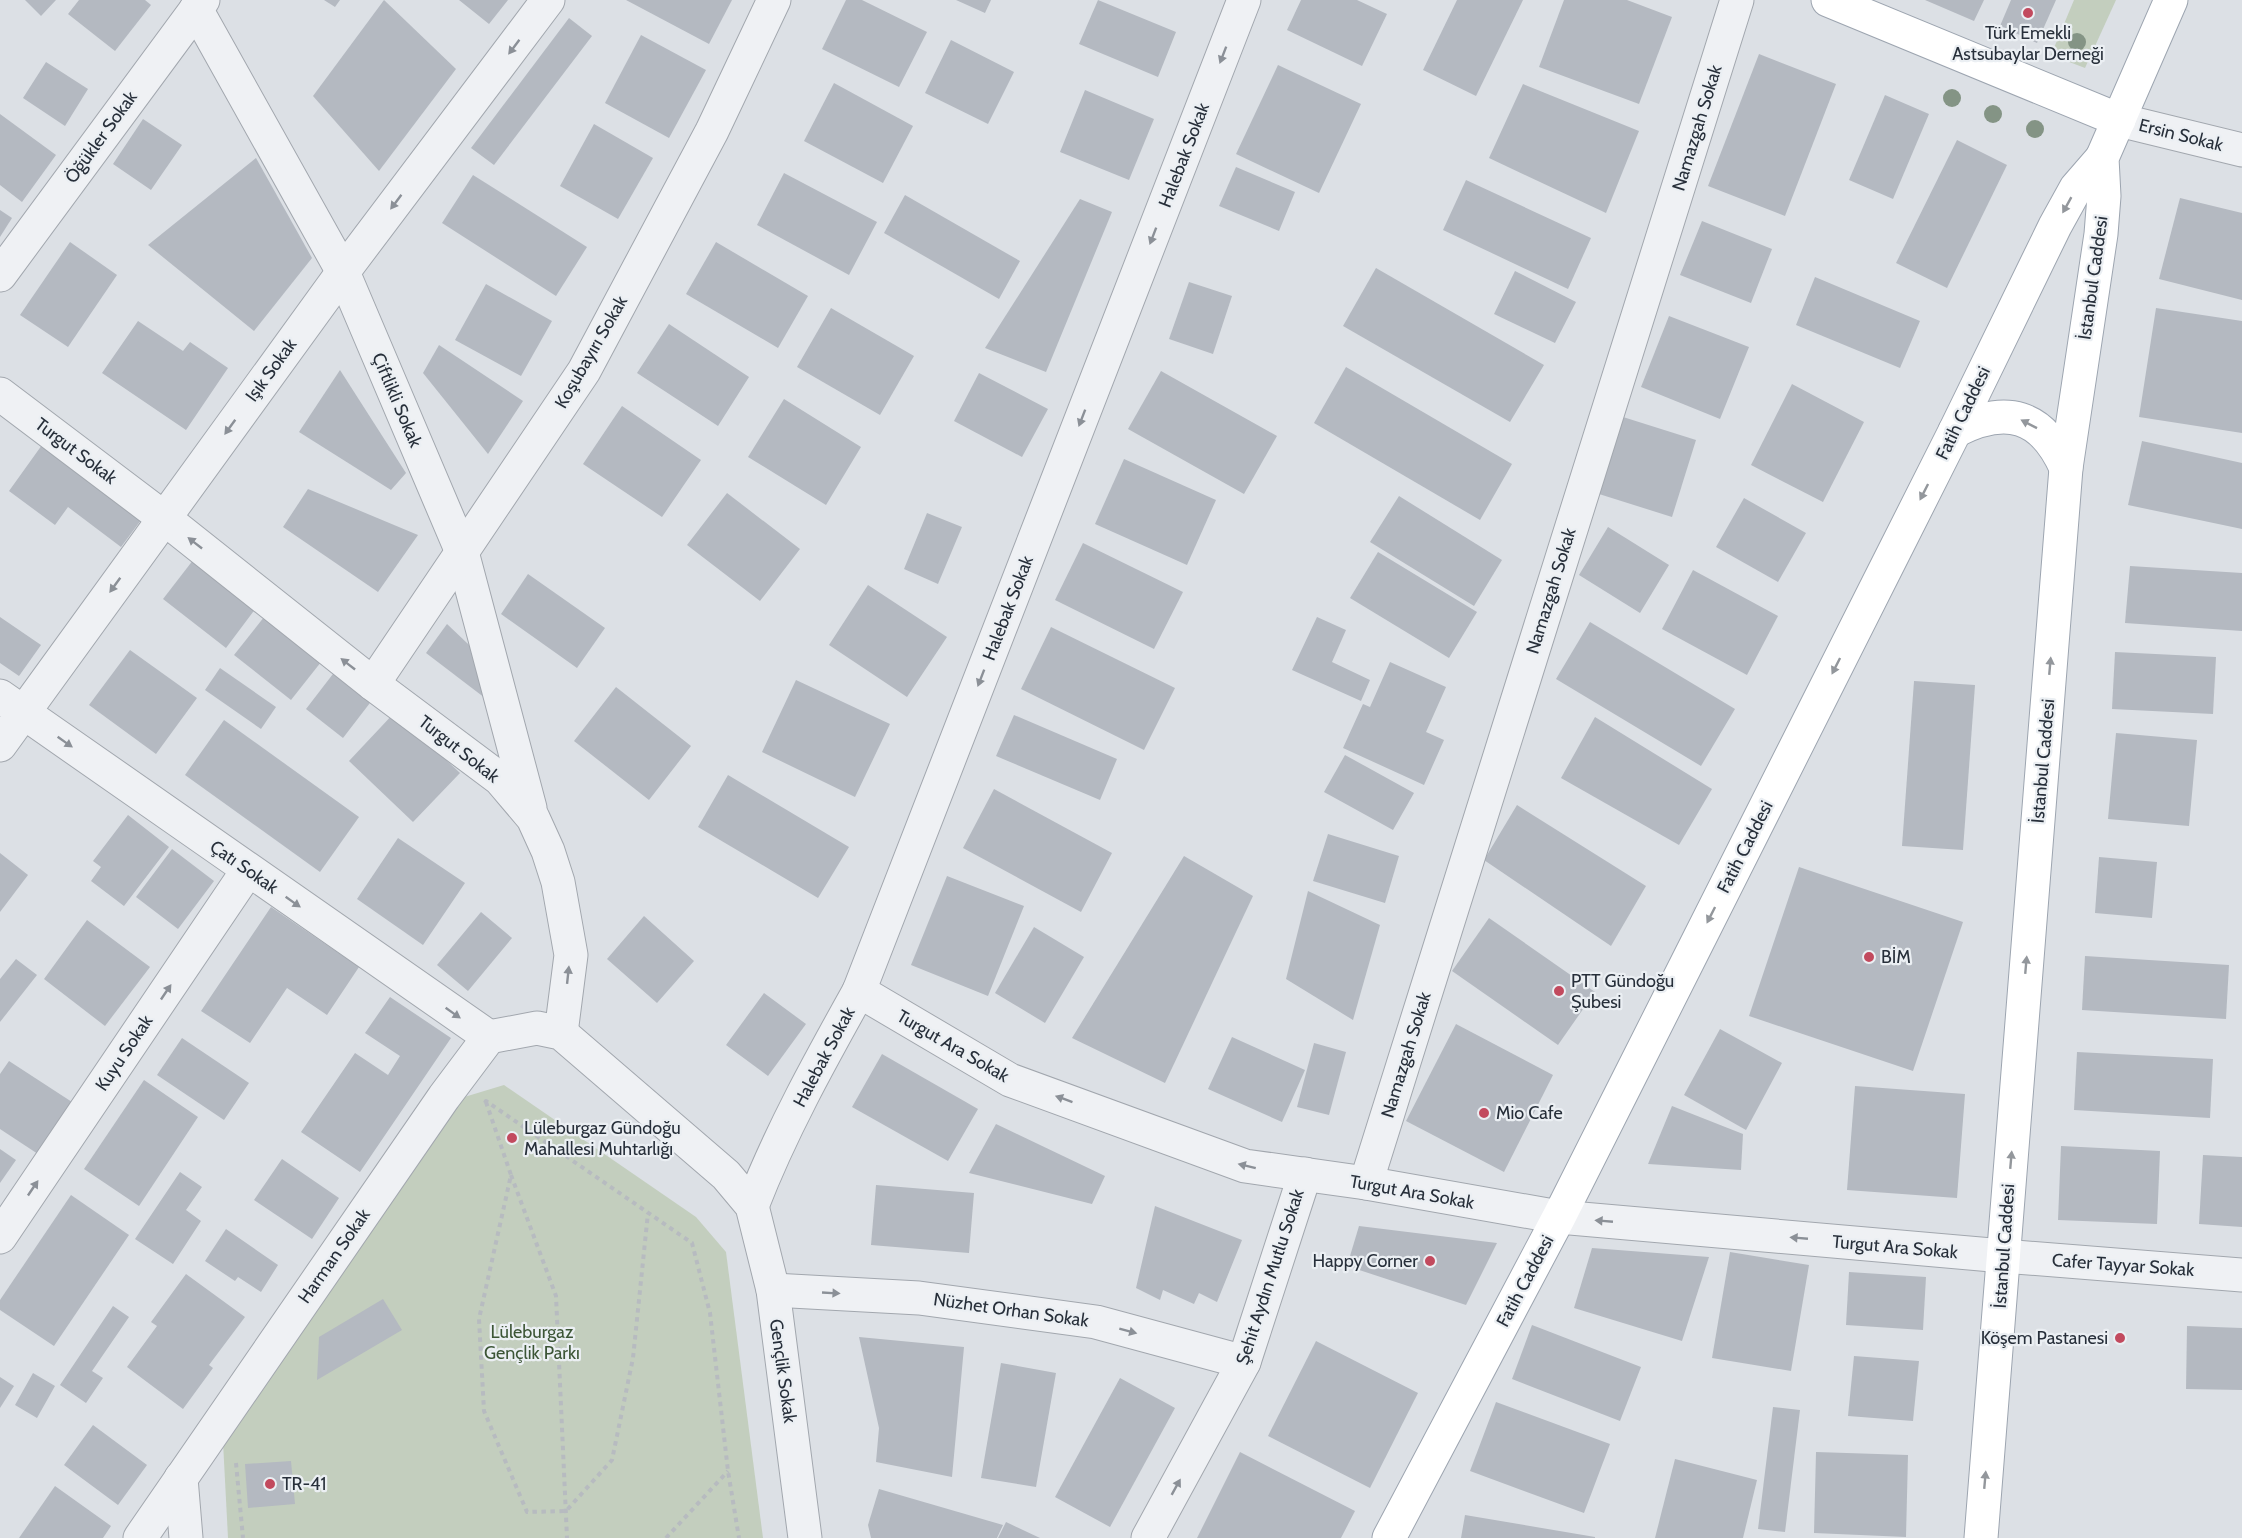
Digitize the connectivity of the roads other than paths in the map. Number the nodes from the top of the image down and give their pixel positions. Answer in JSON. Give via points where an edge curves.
{"nodes":[{"id":1,"x":548,"y":0,"type":"edge"},
{"id":2,"x":774,"y":0,"type":"edge"},
{"id":3,"x":1244,"y":0,"type":"edge"},
{"id":4,"x":1737,"y":0,"type":"edge"},
{"id":5,"x":1828,"y":0,"type":"edge"},
{"id":6,"x":2171,"y":0,"type":"edge"},
{"id":7,"x":199,"y":5,"type":"edge"},
{"id":8,"x":2119,"y":120,"type":"junction"},
{"id":9,"x":2242,"y":150,"type":"edge"},
{"id":10,"x":2102,"y":158,"type":"junction"},
{"id":11,"x":343,"y":272,"type":"junction"},
{"id":12,"x":0,"y":275,"type":"edge"},
{"id":13,"x":0,"y":394,"type":"edge"},
{"id":14,"x":1955,"y":430,"type":"junction"},
{"id":15,"x":2066,"y":468,"type":"junction"},
{"id":16,"x":164,"y":518,"type":"junction"},
{"id":17,"x":462,"y":552,"type":"junction"},
{"id":18,"x":373,"y":684,"type":"junction"},
{"id":19,"x":11,"y":704,"type":"edge"},
{"id":20,"x":0,"y":745,"type":"edge"},
{"id":21,"x":533,"y":818,"type":"junction"},
{"id":22,"x":248,"y":870,"type":"junction"},
{"id":23,"x":859,"y":991,"type":"junction"},
{"id":24,"x":561,"y":1033,"type":"junction"},
{"id":25,"x":489,"y":1037,"type":"junction"},
{"id":26,"x":1305,"y":1174,"type":"junction"},
{"id":27,"x":1366,"y":1183,"type":"junction"},
{"id":28,"x":752,"y":1206,"type":"junction"},
{"id":29,"x":1559,"y":1217,"type":"junction"},
{"id":30,"x":0,"y":1237,"type":"edge"},
{"id":31,"x":2003,"y":1256,"type":"junction"},
{"id":32,"x":2242,"y":1275,"type":"edge"},
{"id":33,"x":773,"y":1290,"type":"junction"},
{"id":34,"x":1244,"y":1362,"type":"junction"},
{"id":35,"x":181,"y":1478,"type":"junction"},
{"id":36,"x":140,"y":1538,"type":"edge"},
{"id":37,"x":186,"y":1538,"type":"edge"},
{"id":38,"x":805,"y":1538,"type":"edge"},
{"id":39,"x":1148,"y":1538,"type":"edge"},
{"id":40,"x":1389,"y":1538,"type":"edge"},
{"id":41,"x":1981,"y":1538,"type":"edge"}],
"edges":[{"from":1,"to":11,"type":"street","name":"Işık Sokak","one_way":true},
{"from":2,"to":17,"type":"street","name":"Koşubayırı Sokak","via":[[712,131],[584,371]]},
{"from":3,"to":23,"type":"street","name":"Halebak Sokak","one_way":true},
{"from":4,"to":27,"type":"street","name":"Namazgah Sokak"},
{"from":5,"to":8,"type":"main road"},
{"from":6,"to":8,"type":"main road","name":"İstanbul Caddesi"},
{"from":7,"to":11,"type":"street","name":"Çiftlikli Sokak"},
{"from":7,"to":12,"type":"street","name":"Öğükler Sokak"},
{"from":8,"to":9,"type":"street","name":"Ersin Sokak"},
{"from":8,"to":10,"type":"main road","name":"İstanbul Caddesi"},
{"from":10,"to":14,"type":"main road","name":"Fatih Caddesi","one_way":true,"via":[[2076,188],[2055,226]]},
{"from":10,"to":15,"type":"main road","name":"İstanbul Caddesi","via":[[2101,234]]},
{"from":11,"to":16,"type":"street","name":"Işık Sokak","one_way":true},
{"from":11,"to":17,"type":"street","name":"Çiftlikli Sokak"},
{"from":13,"to":16,"type":"street","name":"Turgut Sokak"},
{"from":15,"to":14,"type":"main road","one_way":true,"via":[[2050,439],[2023,420],[1989,417]]},
{"from":14,"to":29,"type":"main road","name":"Fatih Caddesi","one_way":true},
{"from":31,"to":15,"type":"main road","name":"İstanbul Caddesi","one_way":true},
{"from":18,"to":16,"type":"street","name":"Turgut Sokak","one_way":true},
{"from":16,"to":19,"type":"street","name":"Işık Sokak","one_way":true},
{"from":17,"to":18,"type":"street","name":"Koşubayırı Sokak"},
{"from":17,"to":21,"type":"street","name":"Çiftlikli Sokak"},
{"from":18,"to":21,"type":"street","name":"Turgut Sokak","via":[[500,779]]},
{"from":19,"to":20,"type":"street","name":"Işık Sokak"},
{"from":19,"to":22,"type":"street","name":"Çatı Sokak","one_way":true},
{"from":24,"to":21,"type":"street","name":"Turgut Sokak","one_way":true,"via":[[571,955],[558,882]]},
{"from":22,"to":25,"type":"street","name":"Çatı Sokak","one_way":true},
{"from":30,"to":22,"type":"street","name":"Kuyu Sokak","one_way":true},
{"from":26,"to":23,"type":"street","name":"Turgut Ara Sokak","one_way":true,"via":[[1245,1166],[1010,1080]]},
{"from":23,"to":28,"type":"street","name":"Halebak Sokak","via":[[770,1160]]},
{"from":24,"to":25,"type":"street","via":[[537,1028]]},
{"from":24,"to":28,"type":"street","via":[[726,1175]]},
{"from":25,"to":35,"type":"street","name":"Harman Sokak"},
{"from":26,"to":27,"type":"street","name":"Turgut Ara Sokak"},
{"from":26,"to":34,"type":"street","name":"Şehit Aydın Mutlu Sokak"},
{"from":27,"to":29,"type":"street","name":"Turgut Ara Sokak"},
{"from":28,"to":33,"type":"street","name":"Gençlik Sokak"},
{"from":31,"to":29,"type":"street","name":"Turgut Ara Sokak","one_way":true},
{"from":29,"to":40,"type":"main road","name":"Fatih Caddesi"},
{"from":31,"to":32,"type":"street","name":"Cafer Tayyar Sokak"},
{"from":41,"to":31,"type":"main road","name":"İstanbul Caddesi","one_way":true},
{"from":33,"to":34,"type":"street","name":"Nüzhet Orhan Sokak","one_way":true,"via":[[919,1298],[1096,1322]]},
{"from":33,"to":38,"type":"street","name":"Gençlik Sokak"},
{"from":39,"to":34,"type":"street","name":"Şehit Aydın Mutlu Sokak","one_way":true},
{"from":35,"to":36,"type":"street","name":"Harman Sokak"},
{"from":35,"to":37,"type":"street"}]}
